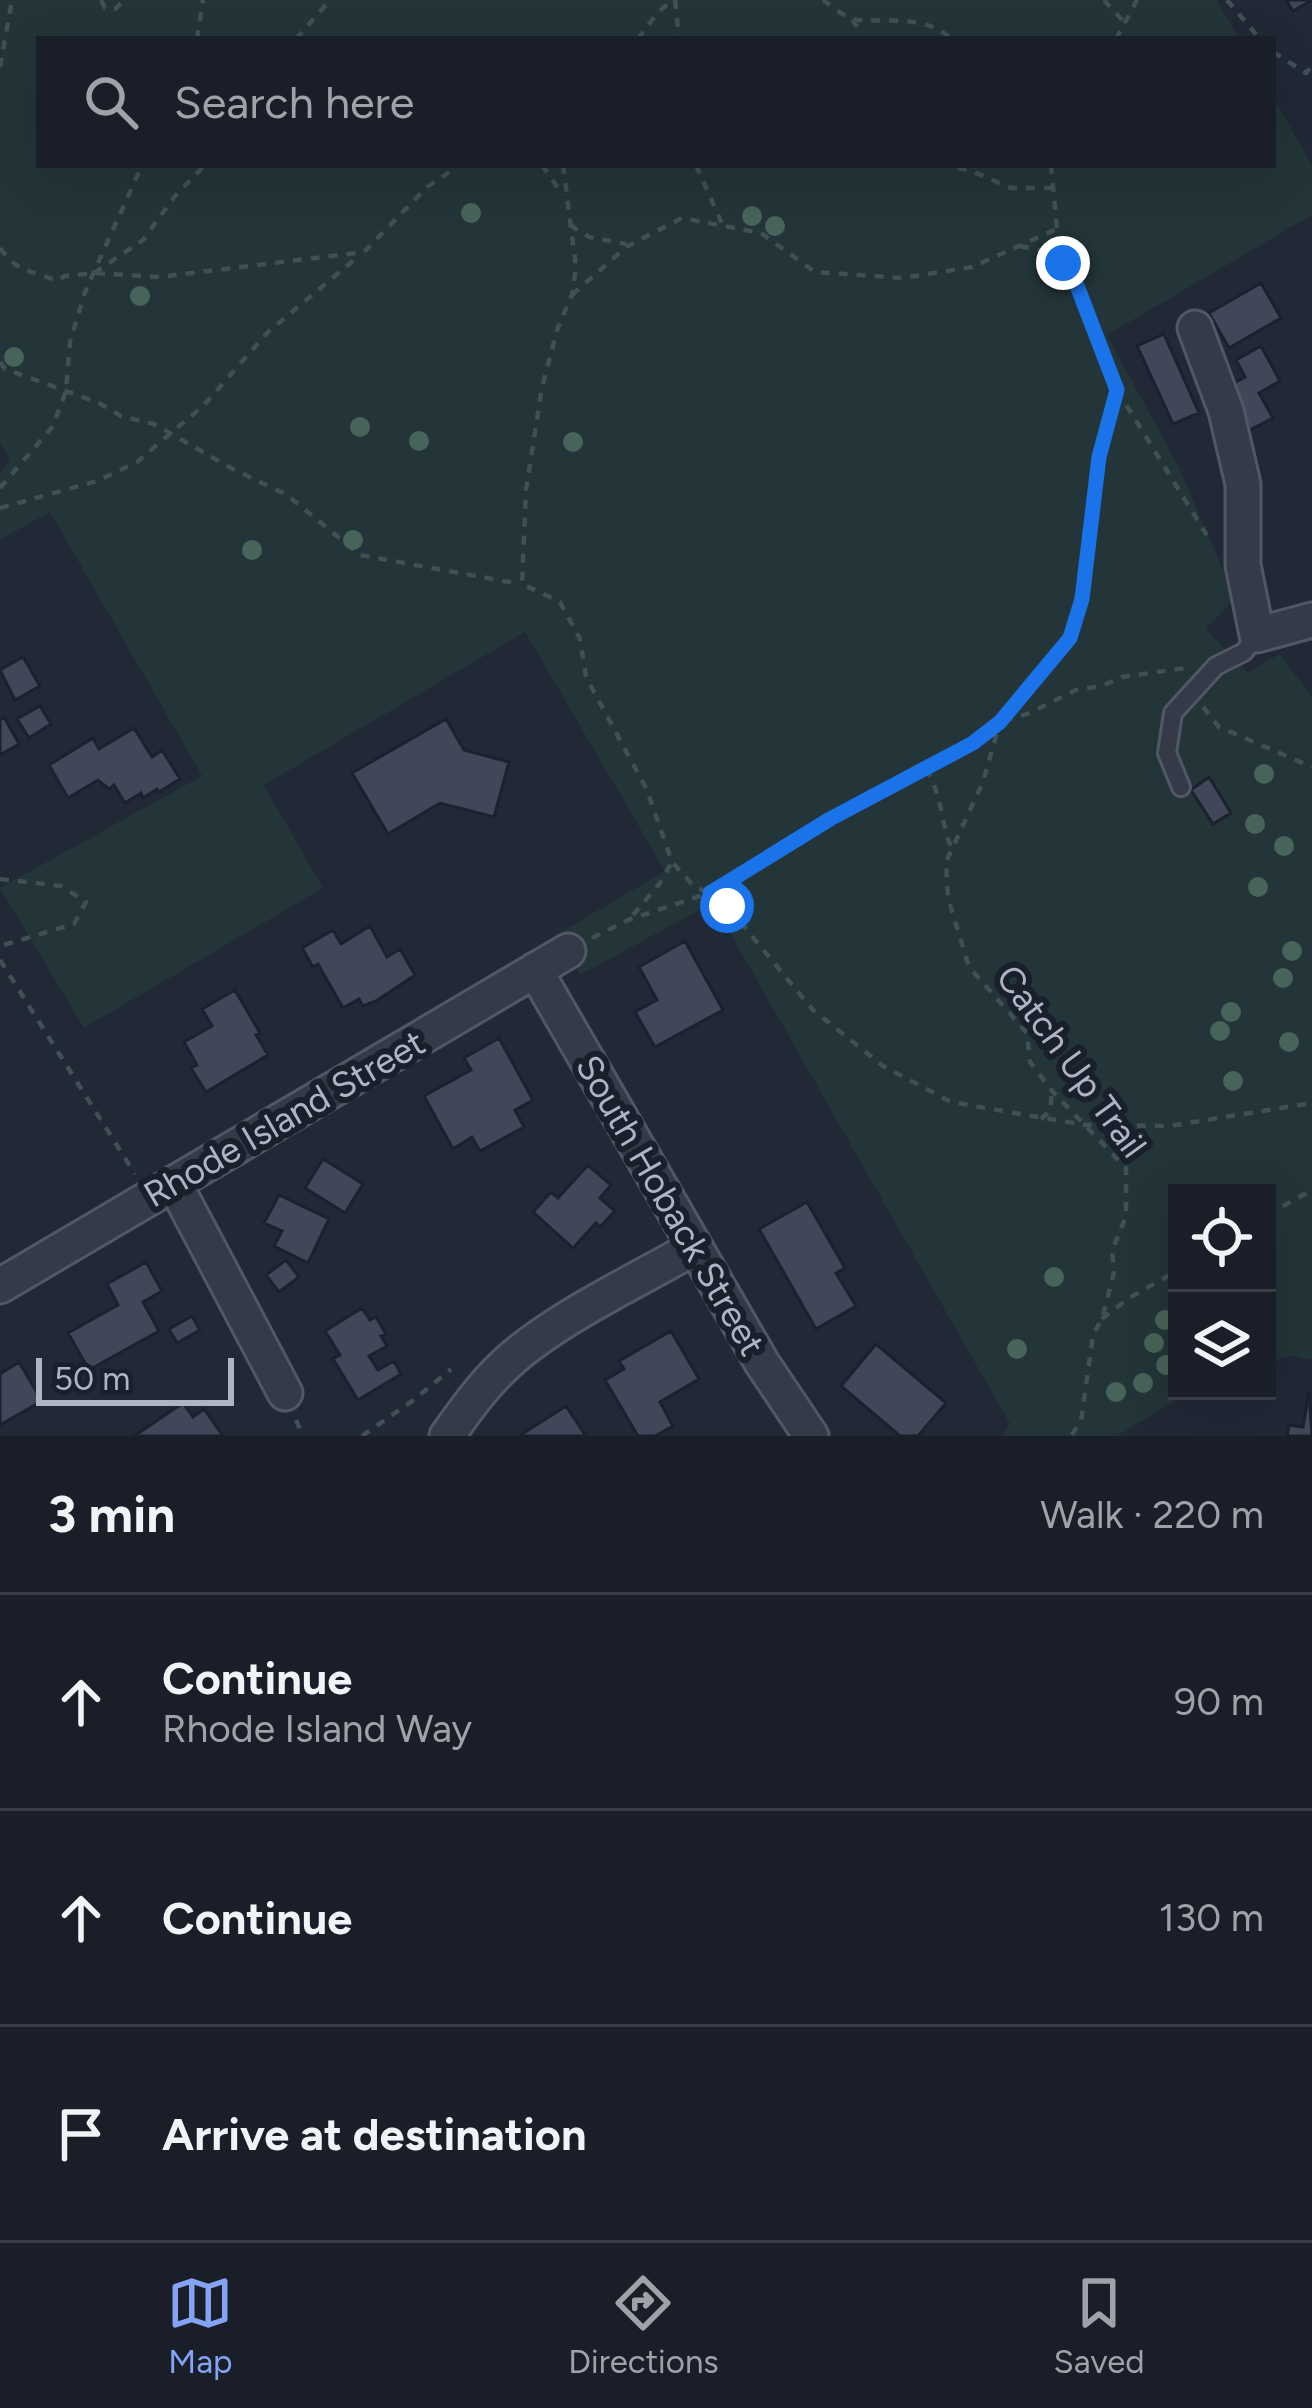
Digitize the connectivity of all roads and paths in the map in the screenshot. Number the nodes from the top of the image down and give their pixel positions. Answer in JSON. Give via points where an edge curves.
{"nodes":[{"id":1,"x":12,"y":0,"type":"edge"},
{"id":2,"x":101,"y":0,"type":"edge"},
{"id":3,"x":124,"y":0,"type":"edge"},
{"id":4,"x":203,"y":0,"type":"edge"},
{"id":5,"x":330,"y":0,"type":"edge"},
{"id":6,"x":674,"y":0,"type":"edge"},
{"id":7,"x":823,"y":0,"type":"edge"},
{"id":8,"x":1104,"y":0,"type":"edge"},
{"id":9,"x":1137,"y":0,"type":"edge"},
{"id":10,"x":1227,"y":0,"type":"edge"},
{"id":11,"x":852,"y":20,"type":"junction"},
{"id":12,"x":1126,"y":23,"type":"junction"},
{"id":13,"x":197,"y":36,"type":"edge"},
{"id":14,"x":299,"y":36,"type":"edge"},
{"id":15,"x":640,"y":36,"type":"edge"},
{"id":16,"x":680,"y":36,"type":"edge"},
{"id":17,"x":859,"y":36,"type":"edge"},
{"id":18,"x":949,"y":36,"type":"edge"},
{"id":19,"x":1118,"y":36,"type":"edge"},
{"id":20,"x":1257,"y":36,"type":"edge"},
{"id":21,"x":1276,"y":54,"type":"edge"},
{"id":22,"x":1312,"y":66,"type":"edge"},
{"id":23,"x":0,"y":67,"type":"edge"},
{"id":24,"x":141,"y":168,"type":"edge"},
{"id":25,"x":202,"y":168,"type":"edge"},
{"id":26,"x":456,"y":168,"type":"edge"},
{"id":27,"x":544,"y":168,"type":"edge"},
{"id":28,"x":562,"y":168,"type":"edge"},
{"id":29,"x":696,"y":168,"type":"edge"},
{"id":30,"x":957,"y":168,"type":"edge"},
{"id":31,"x":1052,"y":168,"type":"edge"},
{"id":32,"x":1053,"y":188,"type":"junction"},
{"id":33,"x":565,"y":196,"type":"junction"},
{"id":34,"x":570,"y":225,"type":"junction"},
{"id":35,"x":723,"y":226,"type":"junction"},
{"id":36,"x":1057,"y":229,"type":"junction"},
{"id":37,"x":630,"y":244,"type":"junction"},
{"id":38,"x":1020,"y":246,"type":"junction"},
{"id":39,"x":0,"y":248,"type":"edge"},
{"id":40,"x":364,"y":252,"type":"junction"},
{"id":41,"x":1071,"y":270,"type":"junction"},
{"id":42,"x":94,"y":273,"type":"junction"},
{"id":43,"x":572,"y":296,"type":"junction"},
{"id":44,"x":1195,"y":328,"type":"dead end"},
{"id":45,"x":0,"y":362,"type":"edge"},
{"id":46,"x":1117,"y":390,"type":"junction"},
{"id":47,"x":66,"y":391,"type":"junction"},
{"id":48,"x":173,"y":435,"type":"junction"},
{"id":49,"x":0,"y":488,"type":"edge"},
{"id":50,"x":0,"y":508,"type":"edge"},
{"id":51,"x":1243,"y":565,"type":"junction"},
{"id":52,"x":522,"y":584,"type":"junction"},
{"id":53,"x":1312,"y":620,"type":"edge"},
{"id":54,"x":1256,"y":635,"type":"junction"},
{"id":55,"x":1216,"y":666,"type":"junction"},
{"id":56,"x":1000,"y":722,"type":"junction"},
{"id":57,"x":1312,"y":767,"type":"edge"},
{"id":58,"x":925,"y":769,"type":"junction"},
{"id":59,"x":1180,"y":787,"type":"dead end"},
{"id":60,"x":951,"y":848,"type":"junction"},
{"id":61,"x":672,"y":862,"type":"junction"},
{"id":62,"x":0,"y":879,"type":"edge"},
{"id":63,"x":710,"y":893,"type":"junction"},
{"id":64,"x":628,"y":920,"type":"junction"},
{"id":65,"x":0,"y":946,"type":"edge"},
{"id":66,"x":568,"y":951,"type":"joint"},
{"id":67,"x":0,"y":960,"type":"edge"},
{"id":68,"x":535,"y":970,"type":"junction"},
{"id":69,"x":1052,"y":1092,"type":"junction"},
{"id":70,"x":1312,"y":1103,"type":"edge"},
{"id":71,"x":1041,"y":1119,"type":"junction"},
{"id":72,"x":1085,"y":1125,"type":"junction"},
{"id":73,"x":162,"y":1190,"type":"junction"},
{"id":74,"x":1312,"y":1190,"type":"edge"},
{"id":75,"x":1276,"y":1210,"type":"edge"},
{"id":76,"x":695,"y":1247,"type":"junction"},
{"id":77,"x":1168,"y":1276,"type":"edge"},
{"id":78,"x":0,"y":1286,"type":"edge"},
{"id":79,"x":1102,"y":1319,"type":"junction"},
{"id":80,"x":451,"y":1369,"type":"dead end"},
{"id":81,"x":285,"y":1393,"type":"dead end"},
{"id":82,"x":362,"y":1436,"type":"edge"},
{"id":83,"x":447,"y":1436,"type":"edge"},
{"id":84,"x":812,"y":1436,"type":"edge"},
{"id":85,"x":1071,"y":1436,"type":"edge"}],
"edges":[{"from":1,"to":23,"type":"path"},
{"from":2,"to":3,"type":"path","via":[[116,9]]},
{"from":4,"to":13,"type":"path"},
{"from":5,"to":14,"type":"path"},
{"from":6,"to":15,"type":"path"},
{"from":6,"to":16,"type":"path"},
{"from":7,"to":11,"type":"path"},
{"from":8,"to":12,"type":"path"},
{"from":9,"to":12,"type":"path"},
{"from":10,"to":20,"type":"path"},
{"from":11,"to":17,"type":"path"},
{"from":11,"to":18,"type":"path","via":[[915,22]]},
{"from":12,"to":19,"type":"path"},
{"from":21,"to":22,"type":"path","via":[[1306,73]]},
{"from":24,"to":42,"type":"path"},
{"from":25,"to":42,"type":"path","via":[[143,240]]},
{"from":26,"to":40,"type":"path"},
{"from":27,"to":33,"type":"path"},
{"from":28,"to":33,"type":"path"},
{"from":29,"to":35,"type":"path"},
{"from":30,"to":32,"type":"path","via":[[1011,188]]},
{"from":31,"to":32,"type":"path"},
{"from":32,"to":36,"type":"path"},
{"from":33,"to":34,"type":"path"},
{"from":34,"to":37,"type":"path"},
{"from":34,"to":43,"type":"path"},
{"from":35,"to":37,"type":"path","via":[[682,218]]},
{"from":35,"to":38,"type":"path","via":[[760,233],[815,272],[903,278],[972,267]]},
{"from":36,"to":38,"type":"path"},
{"from":36,"to":41,"type":"path"},
{"from":37,"to":43,"type":"path"},
{"from":38,"to":41,"type":"path"},
{"from":39,"to":42,"type":"path","via":[[27,274],[57,281]]},
{"from":40,"to":42,"type":"path","via":[[160,277]]},
{"from":40,"to":48,"type":"path","via":[[268,332]]},
{"from":41,"to":46,"type":"path"},
{"from":42,"to":47,"type":"path","via":[[70,342]]},
{"from":43,"to":52,"type":"path","via":[[542,387]]},
{"from":44,"to":51,"type":"street","via":[[1243,484]]},
{"from":45,"to":47,"type":"path"},
{"from":46,"to":51,"type":"path","via":[[1219,557]]},
{"from":46,"to":56,"type":"path","via":[[1070,638]]},
{"from":47,"to":48,"type":"path"},
{"from":47,"to":49,"type":"path","via":[[53,426]]},
{"from":48,"to":50,"type":"path","via":[[118,473]]},
{"from":48,"to":52,"type":"path","via":[[287,495],[360,554]]},
{"from":51,"to":54,"type":"street"},
{"from":52,"to":61,"type":"path","via":[[560,602],[580,639],[586,677],[647,790]]},
{"from":53,"to":54,"type":"street"},
{"from":54,"to":55,"type":"lane","via":[[1244,652]]},
{"from":55,"to":56,"type":"path","via":[[1148,670]]},
{"from":55,"to":57,"type":"path","via":[[1197,700],[1219,727]]},
{"from":55,"to":59,"type":"lane","via":[[1173,713],[1167,753]]},
{"from":56,"to":58,"type":"path"},
{"from":56,"to":60,"type":"path","name":"Catch Up Trail"},
{"from":58,"to":60,"type":"path","via":[[939,789]]},
{"from":58,"to":63,"type":"path"},
{"from":60,"to":69,"type":"path","name":"Catch Up Trail","via":[[948,898],[969,967],[1027,1033],[1030,1062]]},
{"from":61,"to":63,"type":"path"},
{"from":61,"to":64,"type":"path"},
{"from":62,"to":65,"type":"path","via":[[61,886],[86,902],[74,924]]},
{"from":63,"to":64,"type":"path"},
{"from":63,"to":71,"type":"path","via":[[813,1010],[883,1066],[951,1102]]},
{"from":64,"to":66,"type":"path"},
{"from":66,"to":68,"type":"street","name":"Rhode Island Street"},
{"from":67,"to":73,"type":"path"},
{"from":68,"to":73,"type":"street","name":"Rhode Island Street"},
{"from":68,"to":76,"type":"street","name":"South Hoback Street"},
{"from":69,"to":71,"type":"path","via":[[1051,1111]]},
{"from":69,"to":72,"type":"path","name":"Catch Up Trail"},
{"from":70,"to":72,"type":"path","via":[[1169,1126]]},
{"from":71,"to":72,"type":"path"},
{"from":72,"to":79,"type":"path","name":"Catch Up Trail","via":[[1126,1168],[1126,1216]]},
{"from":73,"to":78,"type":"street","name":"Rhode Island Street"},
{"from":73,"to":81,"type":"street"},
{"from":74,"to":75,"type":"path"},
{"from":76,"to":83,"type":"street","via":[[535,1341],[473,1399]]},
{"from":76,"to":84,"type":"street","name":"South Hoback Street"},
{"from":77,"to":79,"type":"path"},
{"from":79,"to":85,"type":"path","name":"Catch Up Trail","via":[[1082,1421]]},
{"from":80,"to":82,"type":"path"}]}
